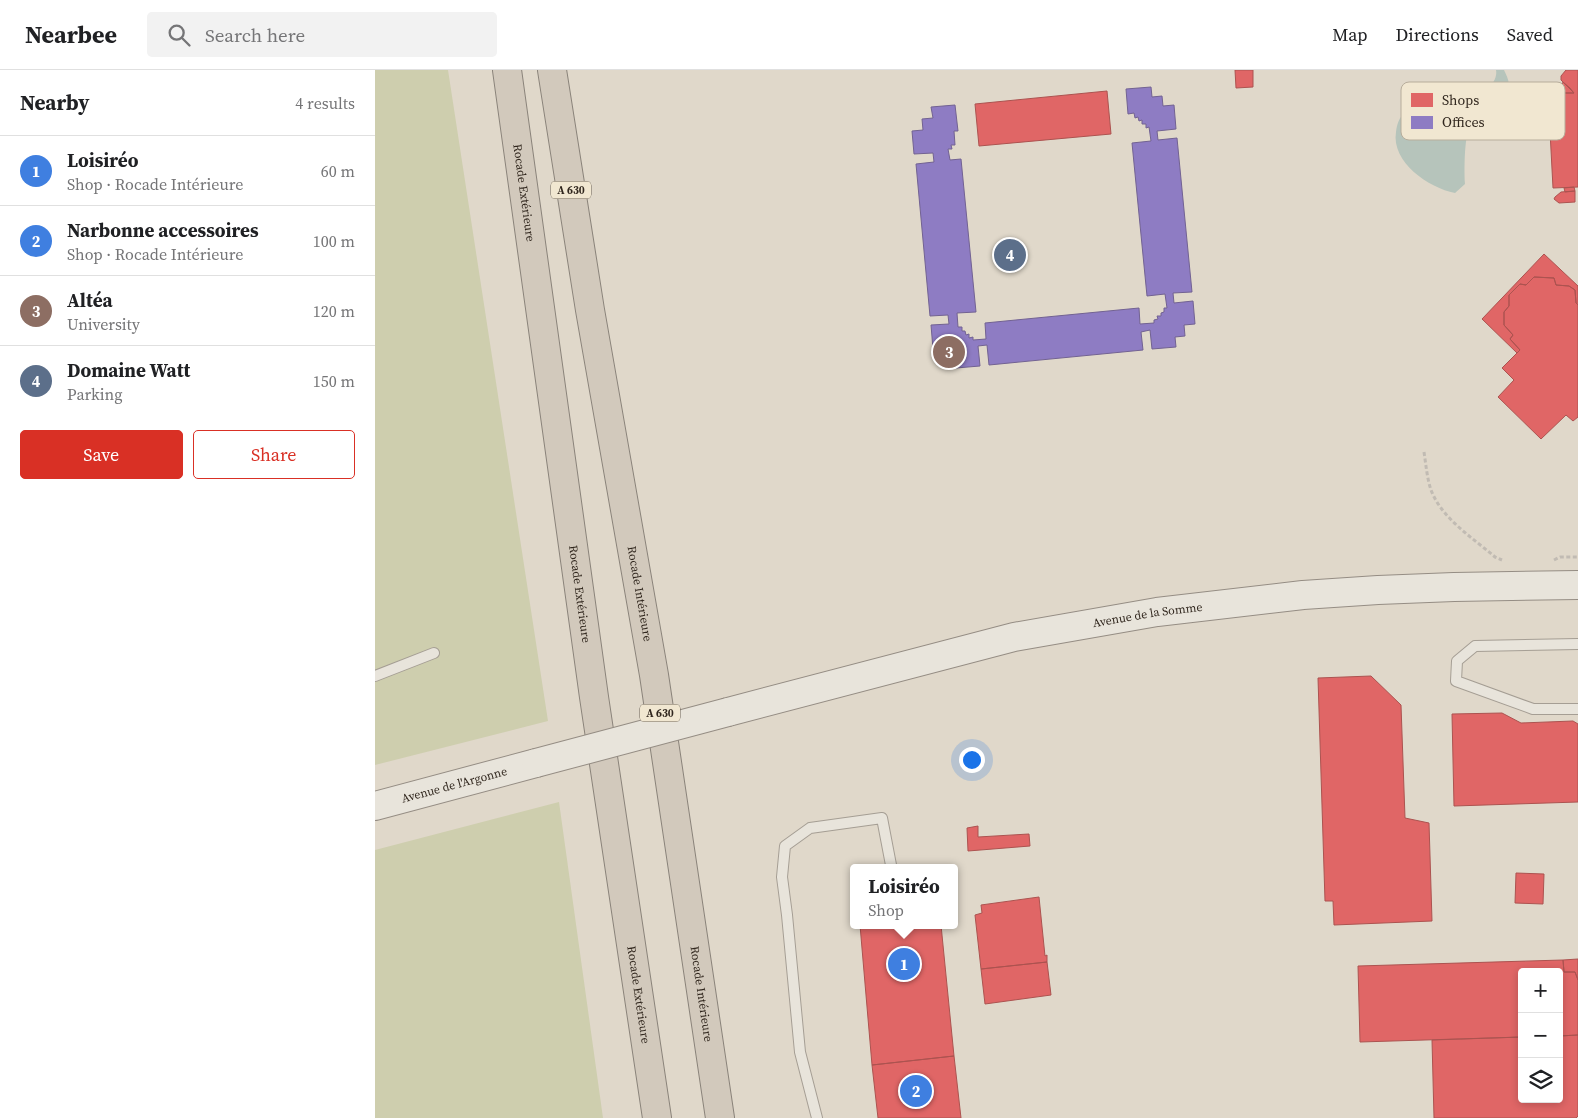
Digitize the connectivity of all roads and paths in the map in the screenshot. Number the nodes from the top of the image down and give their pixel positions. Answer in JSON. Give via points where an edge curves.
{"nodes":[{"id":1,"x":507,"y":70,"type":"edge"},
{"id":2,"x":552,"y":70,"type":"edge"},
{"id":3,"x":1424,"y":452,"type":"dead end"},
{"id":4,"x":1504,"y":561,"type":"dead end"},
{"id":5,"x":1578,"y":585,"type":"edge"},
{"id":6,"x":1578,"y":644,"type":"edge"},
{"id":7,"x":434,"y":653,"type":"dead end"},
{"id":8,"x":375,"y":676,"type":"edge"},
{"id":9,"x":1578,"y":709,"type":"edge"},
{"id":10,"x":535,"y":764,"type":"joint"},
{"id":11,"x":375,"y":806,"type":"edge"},
{"id":12,"x":891,"y":864,"type":"edge"},
{"id":13,"x":657,"y":1118,"type":"edge"},
{"id":14,"x":720,"y":1118,"type":"edge"},
{"id":15,"x":817,"y":1118,"type":"edge"}],
"edges":[{"from":1,"to":13,"type":"highway","name":"Rocade Extérieure","via":[[594,697]]},
{"from":2,"to":14,"type":"highway","name":"Rocade Intérieure","number":"A 630","via":[[654,676]]},
{"from":3,"to":4,"type":"path","via":[[1428,481],[1443,512],[1495,557]]},
{"from":5,"to":10,"type":"main road","name":"Avenue de la Somme","bridge":true,"via":[[1378,590],[1157,612],[1014,637]]},
{"from":6,"to":9,"type":"lane","via":[[1475,646],[1457,661],[1456,681],[1533,709]]},
{"from":7,"to":8,"type":"lane"},
{"from":10,"to":11,"type":"main road","name":"Avenue de l'Argonne"},
{"from":12,"to":15,"type":"lane","via":[[881,818],[810,828],[785,846],[782,877],[800,1052]]}]}
